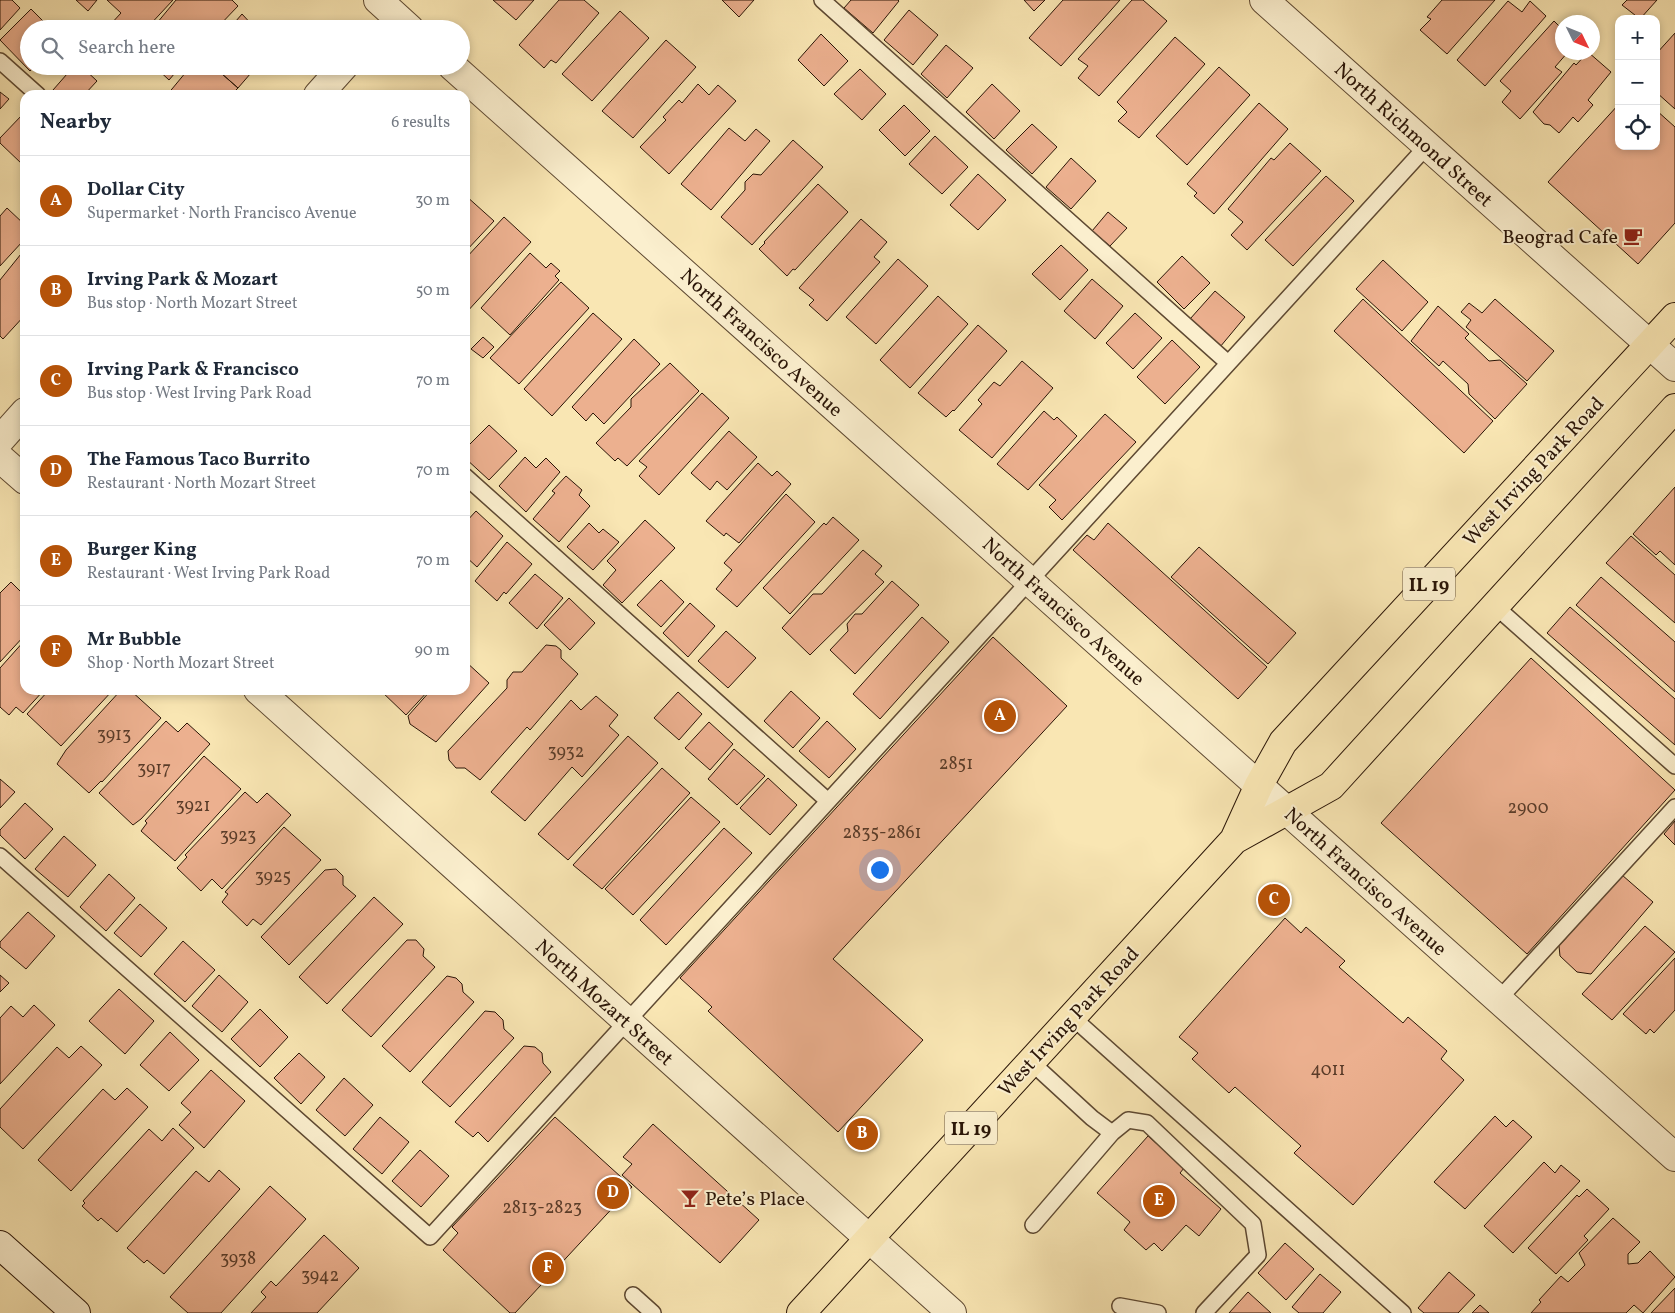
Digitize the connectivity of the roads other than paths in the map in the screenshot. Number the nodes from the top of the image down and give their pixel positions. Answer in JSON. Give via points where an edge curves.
{"nodes":[{"id":1,"x":822,"y":0,"type":"edge"},
{"id":2,"x":1264,"y":0,"type":"edge"},
{"id":3,"x":0,"y":61,"type":"edge"},
{"id":4,"x":336,"y":75,"type":"edge"},
{"id":5,"x":462,"y":75,"type":"edge"},
{"id":6,"x":32,"y":90,"type":"edge"},
{"id":7,"x":322,"y":90,"type":"edge"},
{"id":8,"x":1427,"y":146,"type":"junction"},
{"id":9,"x":1675,"y":317,"type":"edge"},
{"id":10,"x":1650,"y":345,"type":"junction"},
{"id":11,"x":1228,"y":363,"type":"junction"},
{"id":12,"x":1675,"y":367,"type":"edge"},
{"id":13,"x":1675,"y":408,"type":"edge"},
{"id":14,"x":20,"y":418,"type":"edge"},
{"id":15,"x":0,"y":440,"type":"edge"},
{"id":16,"x":0,"y":458,"type":"edge"},
{"id":17,"x":20,"y":476,"type":"edge"},
{"id":18,"x":470,"y":480,"type":"edge"},
{"id":19,"x":1030,"y":581,"type":"junction"},
{"id":20,"x":1495,"y":606,"type":"junction"},
{"id":21,"x":264,"y":695,"type":"edge"},
{"id":22,"x":1675,"y":766,"type":"edge"},
{"id":23,"x":1259,"y":785,"type":"junction"},
{"id":24,"x":828,"y":801,"type":"junction"},
{"id":25,"x":1675,"y":807,"type":"edge"},
{"id":26,"x":1288,"y":811,"type":"junction"},
{"id":27,"x":1234,"y":840,"type":"junction"},
{"id":28,"x":0,"y":856,"type":"edge"},
{"id":29,"x":1499,"y":999,"type":"junction"},
{"id":30,"x":1072,"y":1017,"type":"junction"},
{"id":31,"x":627,"y":1021,"type":"junction"},
{"id":32,"x":1031,"y":1062,"type":"junction"},
{"id":33,"x":1112,"y":1133,"type":"junction"},
{"id":34,"x":1675,"y":1157,"type":"edge"},
{"id":35,"x":1033,"y":1225,"type":"dead end"},
{"id":36,"x":869,"y":1239,"type":"junction"},
{"id":37,"x":0,"y":1245,"type":"edge"},
{"id":38,"x":633,"y":1295,"type":"dead end"},
{"id":39,"x":1120,"y":1306,"type":"dead end"},
{"id":40,"x":76,"y":1313,"type":"edge"},
{"id":41,"x":653,"y":1313,"type":"edge"},
{"id":42,"x":801,"y":1313,"type":"edge"},
{"id":43,"x":952,"y":1313,"type":"edge"},
{"id":44,"x":1158,"y":1313,"type":"edge"},
{"id":45,"x":1204,"y":1313,"type":"edge"},
{"id":46,"x":1403,"y":1313,"type":"edge"}],
"edges":[{"from":1,"to":11,"type":"lane"},
{"from":2,"to":8,"type":"street","name":"North Richmond Street"},
{"from":3,"to":6,"type":"lane"},
{"from":4,"to":7,"type":"street"},
{"from":5,"to":19,"type":"street","name":"North Francisco Avenue"},
{"from":8,"to":10,"type":"street","name":"North Richmond Street"},
{"from":8,"to":11,"type":"lane"},
{"from":9,"to":10,"type":"main road","name":"West Irving Park Road","number":"IL 19"},
{"from":10,"to":12,"type":"street","name":"North Richmond Street"},
{"from":10,"to":23,"type":"main road","name":"West Irving Park Road","number":"IL 19","via":[[1283,742]]},
{"from":11,"to":19,"type":"lane"},
{"from":13,"to":20,"type":"main road","name":"West Irving Park Road","number":"IL 19"},
{"from":14,"to":15,"type":"street"},
{"from":16,"to":17,"type":"street"},
{"from":18,"to":24,"type":"lane"},
{"from":19,"to":23,"type":"street","name":"North Francisco Avenue"},
{"from":19,"to":24,"type":"lane"},
{"from":20,"to":22,"type":"lane"},
{"from":20,"to":26,"type":"main road","name":"West Irving Park Road","number":"IL 19","via":[[1331,786]]},
{"from":21,"to":31,"type":"street","name":"North Mozart Street"},
{"from":23,"to":26,"type":"street","name":"North Francisco Avenue"},
{"from":23,"to":27,"type":"main road","name":"West Irving Park Road","number":"IL 19"},
{"from":24,"to":31,"type":"lane"},
{"from":25,"to":29,"type":"lane"},
{"from":26,"to":27,"type":"main road","name":"West Irving Park Road","number":"IL 19"},
{"from":26,"to":29,"type":"street","name":"North Francisco Avenue"},
{"from":27,"to":30,"type":"main road","name":"West Irving Park Road","number":"IL 19"},
{"from":28,"to":31,"type":"lane","via":[[430,1236]]},
{"from":29,"to":34,"type":"street","name":"North Francisco Avenue"},
{"from":30,"to":32,"type":"main road","name":"West Irving Park Road","number":"IL 19"},
{"from":30,"to":46,"type":"lane"},
{"from":31,"to":36,"type":"street","name":"North Mozart Street"},
{"from":32,"to":33,"type":"lane"},
{"from":32,"to":36,"type":"main road","name":"West Irving Park Road","number":"IL 19"},
{"from":33,"to":35,"type":"lane"},
{"from":33,"to":45,"type":"lane","via":[[1128,1120],[1147,1124],[1253,1224],[1258,1255]]},
{"from":36,"to":42,"type":"main road","name":"West Irving Park Road","number":"IL 19"},
{"from":36,"to":43,"type":"street","name":"North Mozart Street"},
{"from":37,"to":40,"type":"street"},
{"from":38,"to":41,"type":"lane"},
{"from":39,"to":44,"type":"lane"}]}
